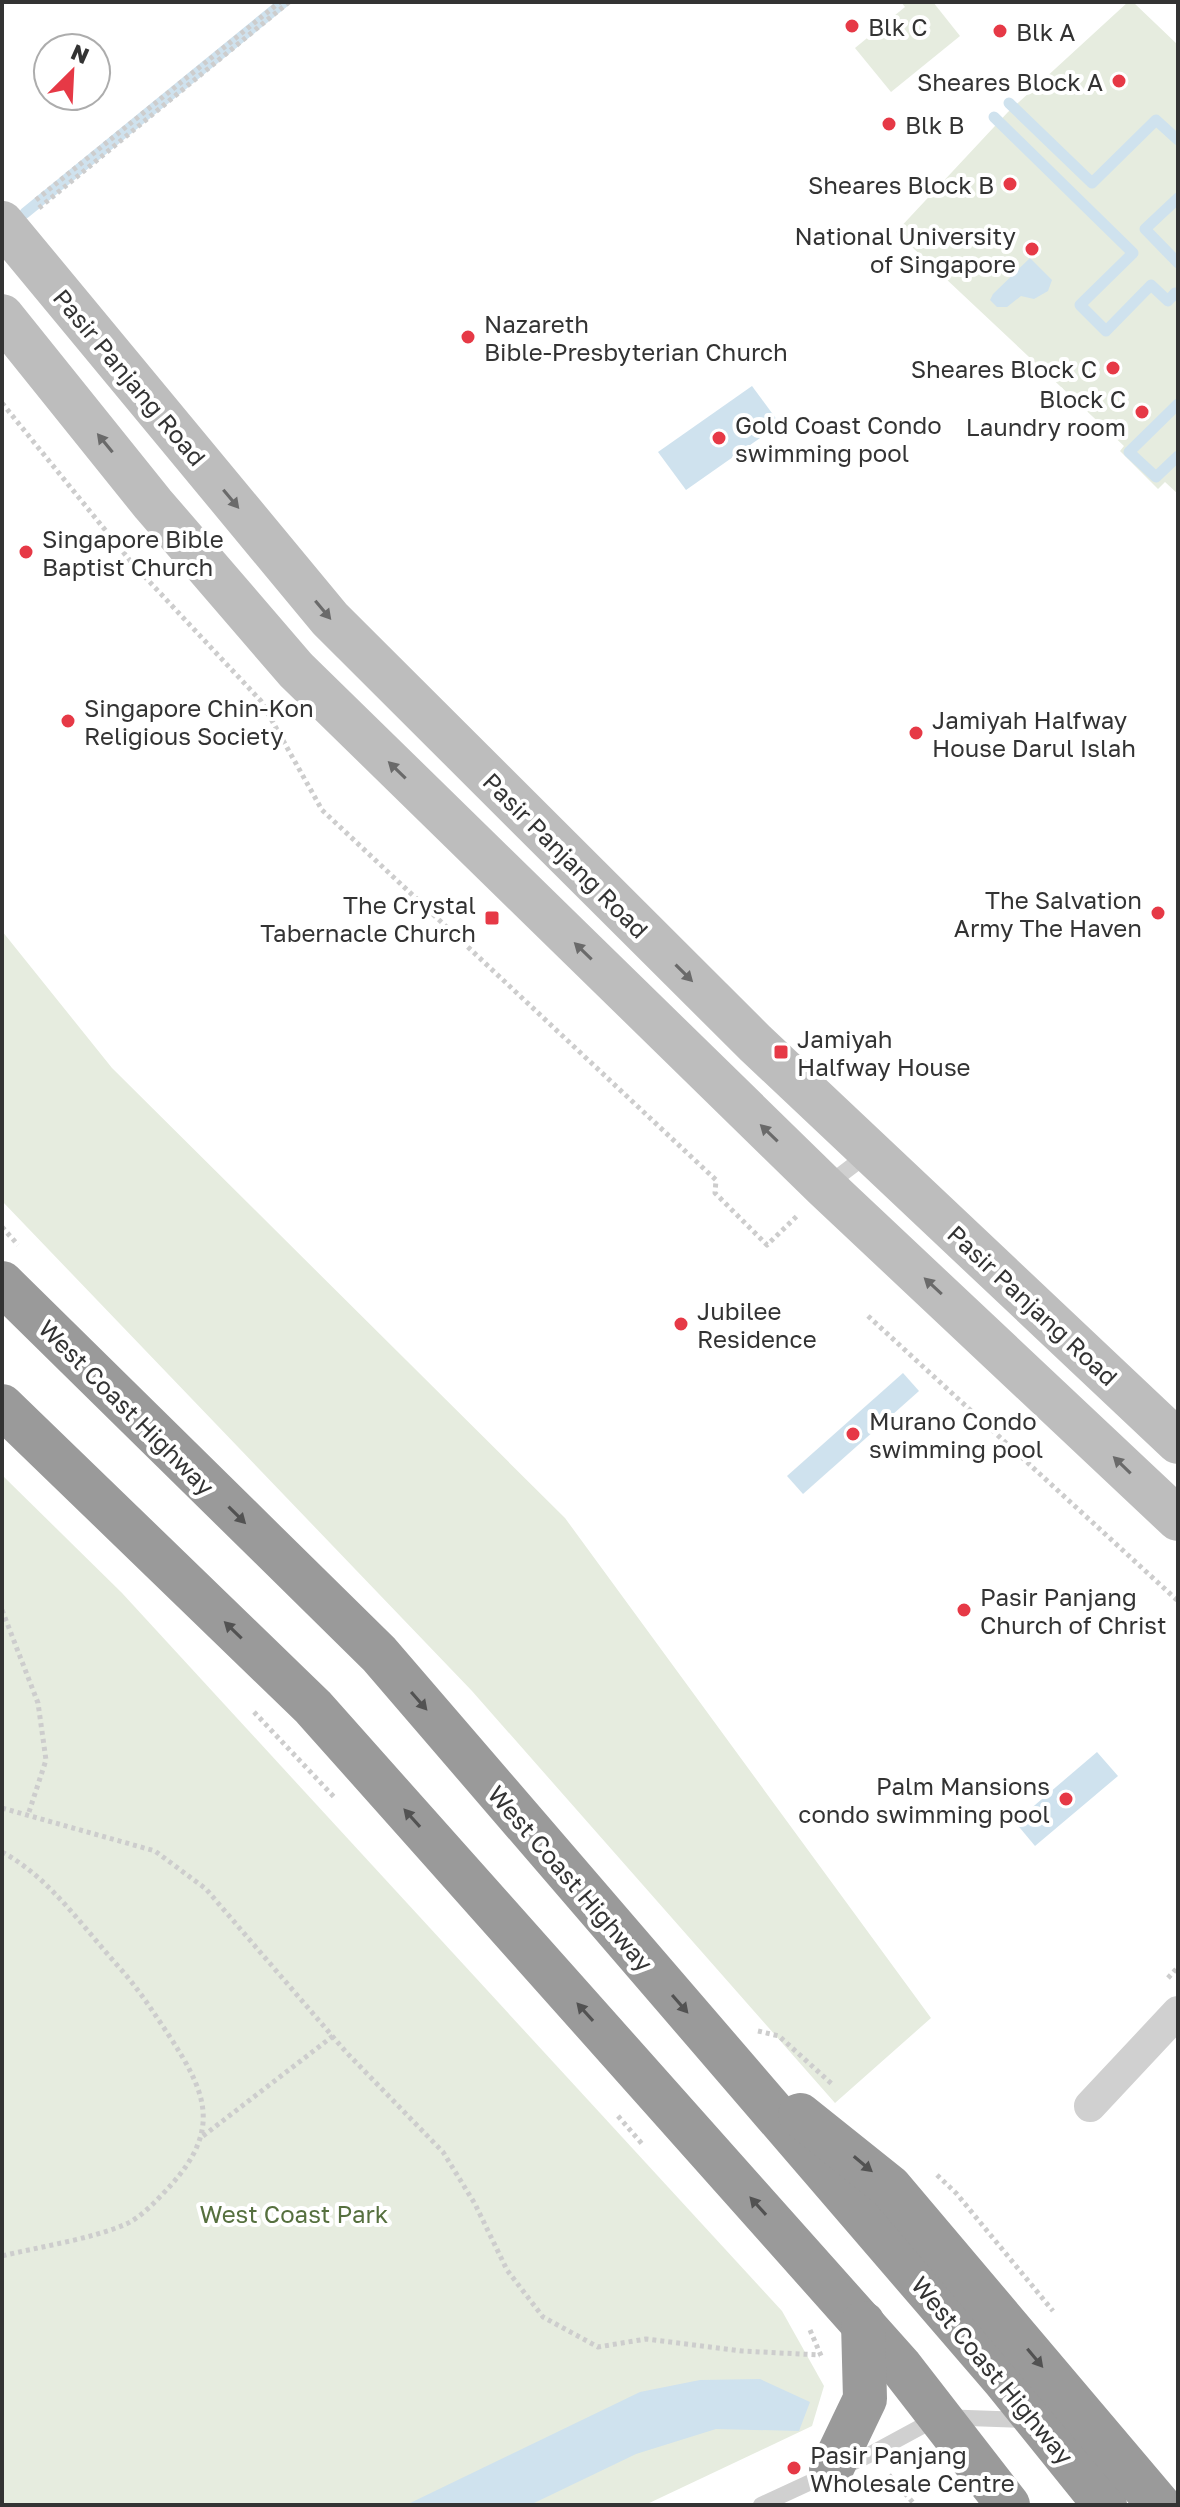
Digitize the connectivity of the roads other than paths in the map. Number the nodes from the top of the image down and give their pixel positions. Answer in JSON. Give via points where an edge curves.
{"nodes":[{"id":1,"x":2,"y":223,"type":"edge"},
{"id":2,"x":2,"y":316,"type":"edge"},
{"id":3,"x":871,"y":1152,"type":"junction"},
{"id":4,"x":825,"y":1187,"type":"junction"},
{"id":5,"x":2,"y":1283,"type":"edge"},
{"id":6,"x":2,"y":1406,"type":"edge"},
{"id":7,"x":1178,"y":1442,"type":"edge"},
{"id":8,"x":1178,"y":1519,"type":"edge"},
{"id":9,"x":1178,"y":2012,"type":"edge"},
{"id":10,"x":734,"y":2066,"type":"junction"},
{"id":11,"x":1090,"y":2106,"type":"dead end"},
{"id":12,"x":863,"y":2323,"type":"junction"},
{"id":13,"x":939,"y":2417,"type":"junction"},
{"id":14,"x":1035,"y":2420,"type":"junction"},
{"id":15,"x":851,"y":2449,"type":"junction"},
{"id":16,"x":761,"y":2505,"type":"edge"},
{"id":17,"x":1008,"y":2505,"type":"edge"},
{"id":18,"x":1105,"y":2505,"type":"edge"},
{"id":19,"x":1159,"y":2505,"type":"edge"}],
"edges":[{"from":1,"to":3,"type":"main road","name":"Pasir Panjang Road","one_way":true,"via":[[330,619]]},
{"from":4,"to":2,"type":"main road","one_way":true,"via":[[296,670]]},
{"from":3,"to":4,"type":"lane"},
{"from":3,"to":7,"type":"main road","name":"Pasir Panjang Road"},
{"from":8,"to":4,"type":"main road","one_way":true},
{"from":5,"to":10,"type":"highway","name":"West Coast Highway","one_way":true,"via":[[379,1654]]},
{"from":12,"to":6,"type":"highway","one_way":true,"via":[[313,1707]]},
{"from":9,"to":11,"type":"street"},
{"from":10,"to":14,"type":"highway","name":"West Coast Highway"},
{"from":10,"to":19,"type":"highway","one_way":true,"via":[[890,2187]]},
{"from":12,"to":13,"type":"highway"},
{"from":12,"to":15,"type":"highway","via":[[865,2399]]},
{"from":13,"to":14,"type":"lane"},
{"from":13,"to":15,"type":"lane"},
{"from":13,"to":17,"type":"highway"},
{"from":14,"to":18,"type":"highway","name":"West Coast Highway"},
{"from":15,"to":16,"type":"lane"}]}
